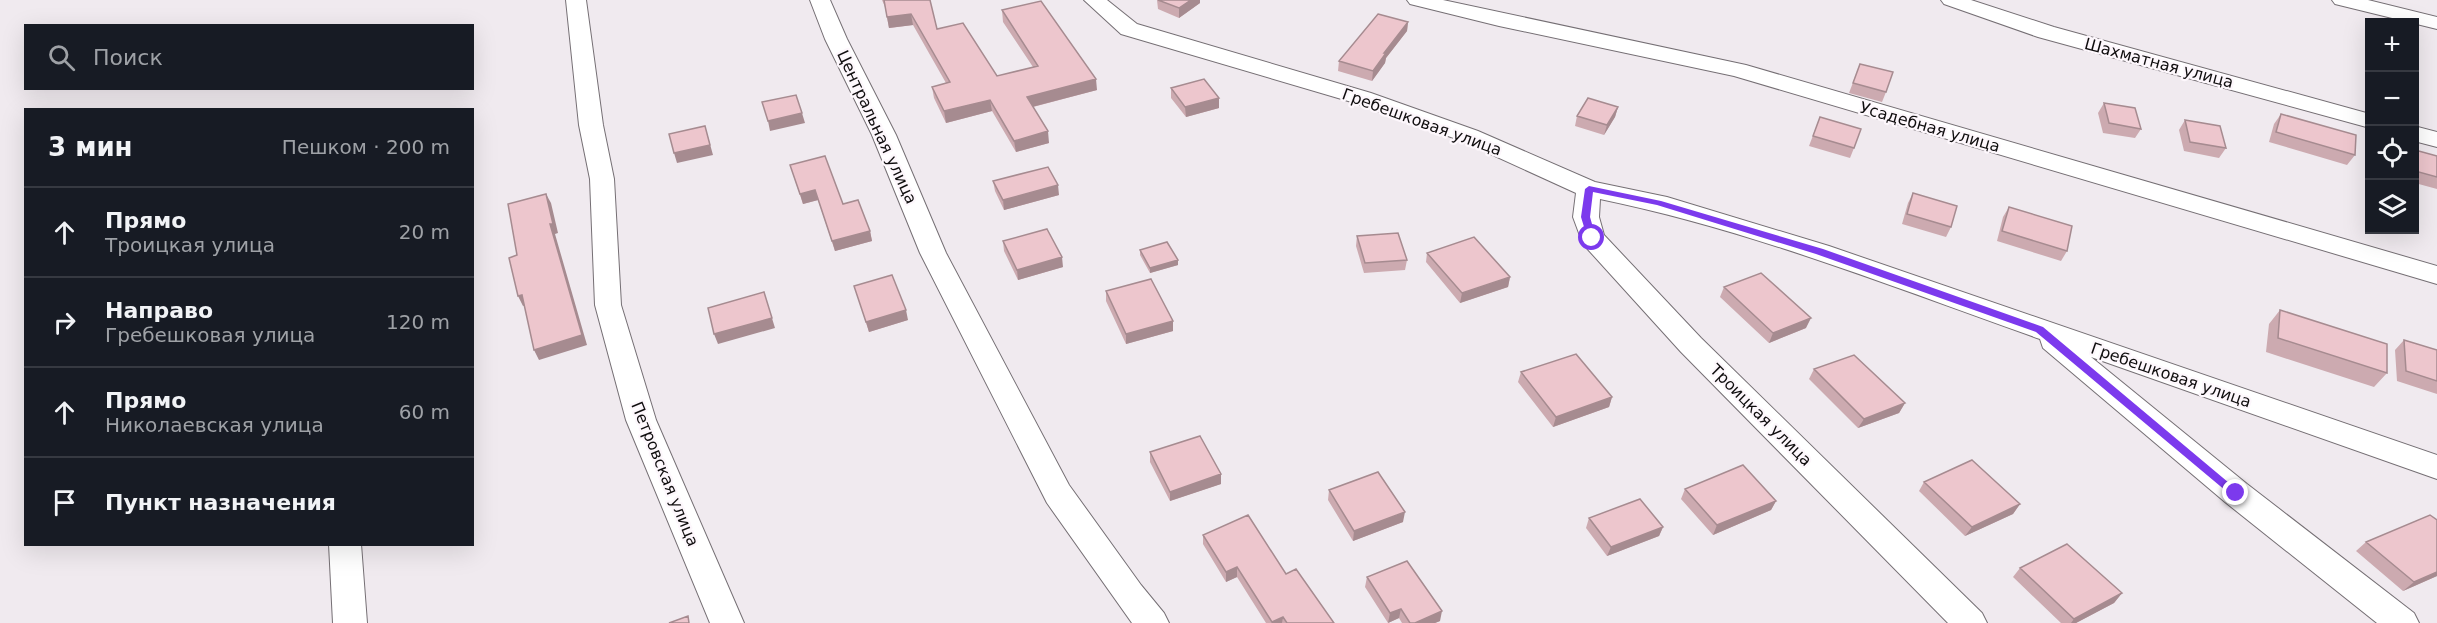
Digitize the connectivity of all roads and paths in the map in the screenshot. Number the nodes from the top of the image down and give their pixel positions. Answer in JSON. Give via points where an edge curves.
{"nodes":[{"id":1,"x":576,"y":0,"type":"edge"},
{"id":2,"x":820,"y":0,"type":"edge"},
{"id":3,"x":1094,"y":0,"type":"edge"},
{"id":4,"x":1417,"y":0,"type":"edge"},
{"id":5,"x":1951,"y":0,"type":"edge"},
{"id":6,"x":2342,"y":0,"type":"edge"},
{"id":7,"x":2437,"y":23,"type":"edge"},
{"id":8,"x":2365,"y":120,"type":"edge"},
{"id":9,"x":2419,"y":135,"type":"edge"},
{"id":10,"x":2437,"y":140,"type":"edge"},
{"id":11,"x":1589,"y":189,"type":"junction"},
{"id":12,"x":2437,"y":275,"type":"edge"},
{"id":13,"x":2040,"y":330,"type":"junction"},
{"id":14,"x":2437,"y":467,"type":"edge"},
{"id":15,"x":345,"y":546,"type":"edge"},
{"id":16,"x":350,"y":623,"type":"edge"},
{"id":17,"x":727,"y":623,"type":"edge"},
{"id":18,"x":1152,"y":623,"type":"edge"},
{"id":19,"x":1970,"y":623,"type":"edge"},
{"id":20,"x":2402,"y":623,"type":"edge"}],
"edges":[{"from":1,"to":17,"type":"street","name":"Петровская улица","via":[[591,125],[602,179],[608,305],[641,420]]},
{"from":2,"to":18,"type":"street","name":"Центральная улица","via":[[884,135],[933,253],[1058,494]]},
{"from":3,"to":11,"type":"street","name":"Гребешковая улица","via":[[1129,29],[1363,98],[1470,136]]},
{"from":4,"to":12,"type":"street","name":"Усадебная улица","via":[[1738,70]]},
{"from":5,"to":8,"type":"street","name":"Шахматная улица","via":[[2046,32]]},
{"from":6,"to":7,"type":"street"},
{"from":9,"to":10,"type":"street"},
{"from":11,"to":13,"type":"street","name":"Гребешковая улица","via":[[1658,203],[1820,252]]},
{"from":11,"to":19,"type":"street","name":"Троицкая улица","via":[[1586,217],[1592,238],[1691,345]]},
{"from":13,"to":14,"type":"street","name":"Гребешковая улица"},
{"from":13,"to":20,"type":"street","via":[[2236,493]]},
{"from":15,"to":16,"type":"street"}]}
